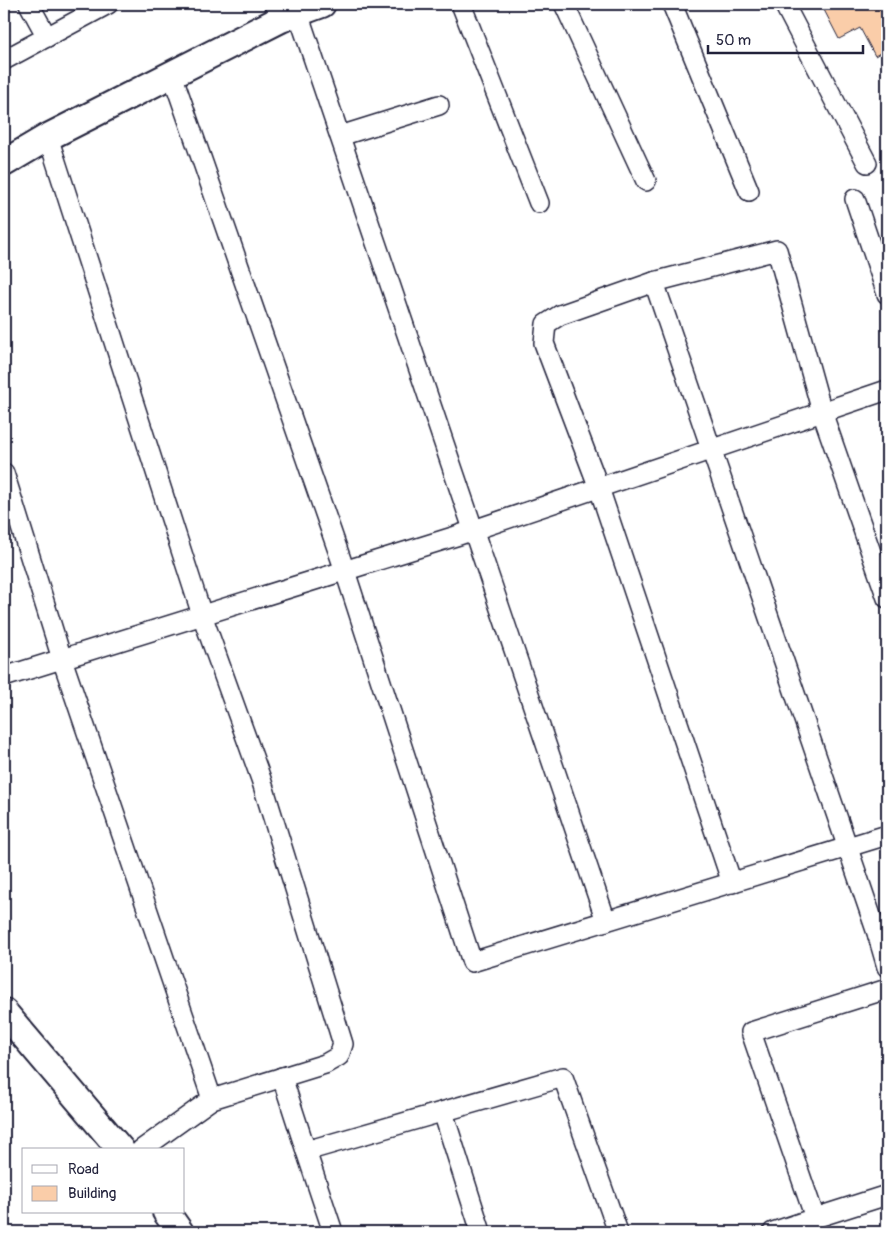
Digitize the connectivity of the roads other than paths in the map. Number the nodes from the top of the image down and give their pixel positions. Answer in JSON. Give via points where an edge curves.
{"nodes":[{"id":1,"x":29,"y":4,"type":"edge"},
{"id":2,"x":108,"y":4,"type":"edge"},
{"id":3,"x":322,"y":4,"type":"edge"},
{"id":4,"x":461,"y":4,"type":"edge"},
{"id":5,"x":564,"y":4,"type":"edge"},
{"id":6,"x":672,"y":4,"type":"edge"},
{"id":7,"x":784,"y":4,"type":"edge"},
{"id":8,"x":284,"y":12,"type":"edge"},
{"id":9,"x":47,"y":37,"type":"junction"},
{"id":10,"x":4,"y":60,"type":"edge"},
{"id":11,"x":172,"y":74,"type":"junction"},
{"id":12,"x":439,"y":105,"type":"dead end"},
{"id":13,"x":340,"y":136,"type":"junction"},
{"id":14,"x":48,"y":137,"type":"junction"},
{"id":15,"x":867,"y":162,"type":"dead end"},
{"id":16,"x":4,"y":163,"type":"edge"},
{"id":17,"x":646,"y":181,"type":"dead end"},
{"id":18,"x":749,"y":191,"type":"dead end"},
{"id":19,"x":855,"y":199,"type":"dead end"},
{"id":20,"x":539,"y":203,"type":"dead end"},
{"id":21,"x":654,"y":282,"type":"junction"},
{"id":22,"x":887,"y":294,"type":"edge"},
{"id":23,"x":887,"y":390,"type":"edge"},
{"id":24,"x":822,"y":412,"type":"junction"},
{"id":25,"x":710,"y":450,"type":"junction"},
{"id":26,"x":4,"y":474,"type":"edge"},
{"id":27,"x":599,"y":488,"type":"junction"},
{"id":28,"x":474,"y":530,"type":"junction"},
{"id":29,"x":345,"y":571,"type":"junction"},
{"id":30,"x":887,"y":598,"type":"edge"},
{"id":31,"x":202,"y":615,"type":"junction"},
{"id":32,"x":62,"y":659,"type":"junction"},
{"id":33,"x":4,"y":677,"type":"edge"},
{"id":34,"x":887,"y":835,"type":"edge"},
{"id":35,"x":849,"y":847,"type":"junction"},
{"id":36,"x":732,"y":883,"type":"junction"},
{"id":37,"x":606,"y":922,"type":"junction"},
{"id":38,"x":883,"y":935,"type":"edge"},
{"id":39,"x":887,"y":967,"type":"edge"},
{"id":40,"x":887,"y":989,"type":"edge"},
{"id":41,"x":4,"y":1013,"type":"edge"},
{"id":42,"x":282,"y":1077,"type":"junction"},
{"id":43,"x":212,"y":1099,"type":"junction"},
{"id":44,"x":443,"y":1112,"type":"junction"},
{"id":45,"x":119,"y":1148,"type":"edge"},
{"id":46,"x":144,"y":1148,"type":"edge"},
{"id":47,"x":306,"y":1150,"type":"junction"},
{"id":48,"x":887,"y":1195,"type":"edge"},
{"id":49,"x":815,"y":1218,"type":"junction"},
{"id":50,"x":333,"y":1232,"type":"edge"},
{"id":51,"x":481,"y":1232,"type":"edge"},
{"id":52,"x":618,"y":1232,"type":"edge"},
{"id":53,"x":773,"y":1232,"type":"edge"}],
"edges":[{"from":1,"to":9,"type":"street"},
{"from":2,"to":9,"type":"street"},
{"from":3,"to":8,"type":"street"},
{"from":4,"to":20,"type":"street"},
{"from":5,"to":17,"type":"street"},
{"from":6,"to":18,"type":"street"},
{"from":7,"to":15,"type":"street"},
{"from":8,"to":11,"type":"street"},
{"from":8,"to":13,"type":"street"},
{"from":9,"to":10,"type":"street"},
{"from":11,"to":14,"type":"street"},
{"from":11,"to":29,"type":"street"},
{"from":12,"to":13,"type":"street"},
{"from":13,"to":28,"type":"street"},
{"from":14,"to":16,"type":"street"},
{"from":14,"to":31,"type":"street"},
{"from":19,"to":22,"type":"street"},
{"from":21,"to":24,"type":"street","via":[[778,250]]},
{"from":21,"to":25,"type":"street"},
{"from":21,"to":27,"type":"street","via":[[560,315],[546,324],[544,343]]},
{"from":23,"to":24,"type":"street"},
{"from":24,"to":25,"type":"street"},
{"from":24,"to":30,"type":"street"},
{"from":25,"to":27,"type":"street"},
{"from":25,"to":35,"type":"street"},
{"from":26,"to":32,"type":"street"},
{"from":27,"to":28,"type":"street"},
{"from":27,"to":36,"type":"street"},
{"from":28,"to":29,"type":"street"},
{"from":28,"to":37,"type":"street"},
{"from":29,"to":31,"type":"street"},
{"from":29,"to":37,"type":"street","via":[[472,962]]},
{"from":31,"to":32,"type":"street"},
{"from":31,"to":42,"type":"street","via":[[261,779],[343,1044],[339,1056],[325,1064]]},
{"from":32,"to":33,"type":"street"},
{"from":32,"to":43,"type":"street"},
{"from":34,"to":35,"type":"street"},
{"from":35,"to":36,"type":"street"},
{"from":35,"to":38,"type":"street"},
{"from":36,"to":37,"type":"street"},
{"from":38,"to":39,"type":"street"},
{"from":40,"to":49,"type":"street","via":[[752,1032]]},
{"from":41,"to":45,"type":"street"},
{"from":42,"to":43,"type":"street"},
{"from":42,"to":47,"type":"street"},
{"from":43,"to":46,"type":"street"},
{"from":44,"to":47,"type":"street"},
{"from":44,"to":51,"type":"street"},
{"from":44,"to":52,"type":"street","via":[[563,1077]]},
{"from":47,"to":50,"type":"street"},
{"from":48,"to":49,"type":"street"},
{"from":49,"to":53,"type":"street"}]}
